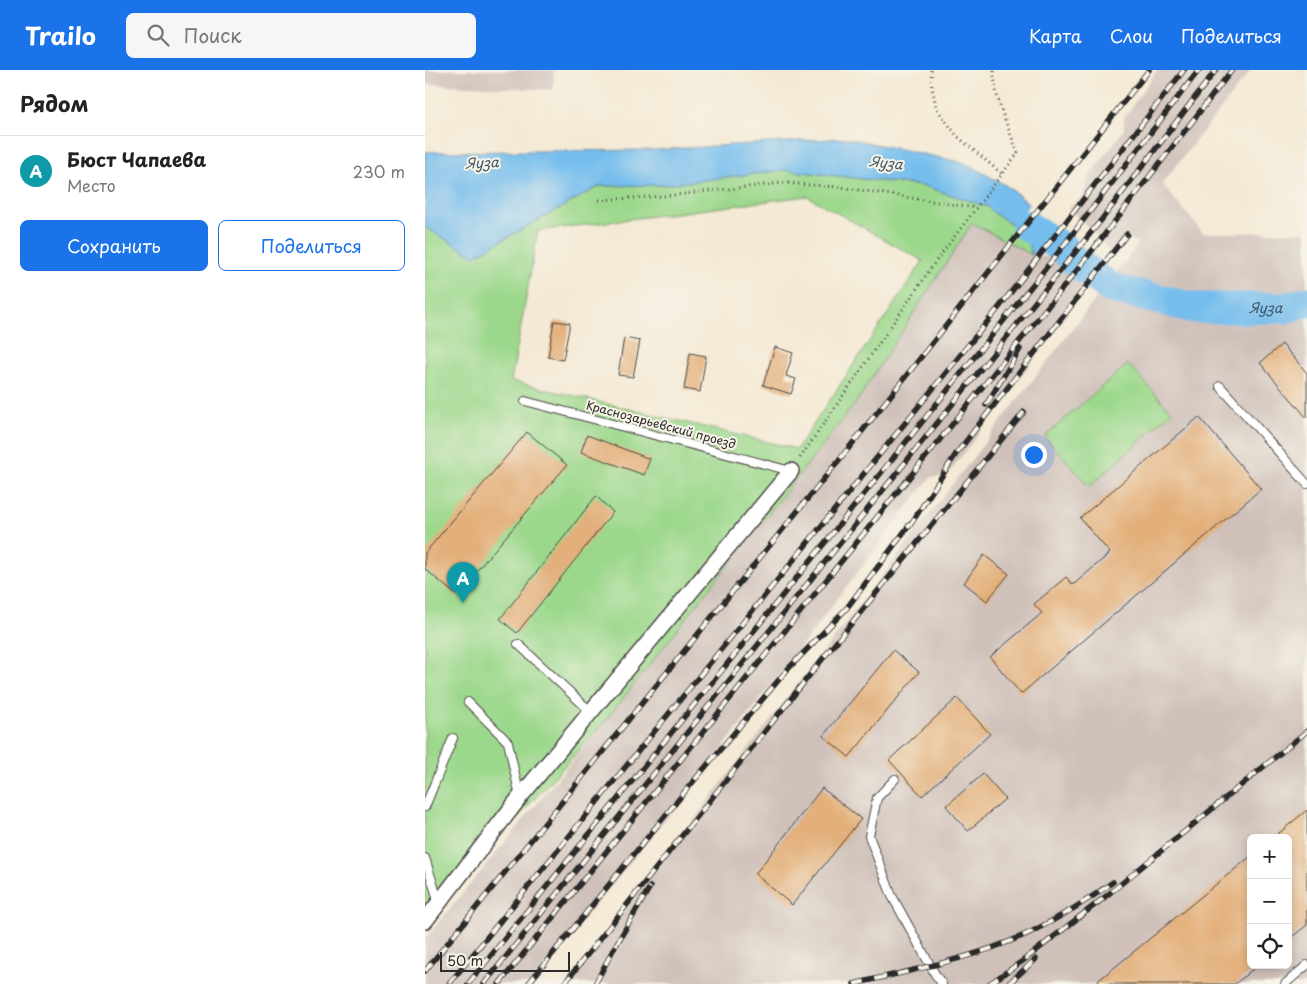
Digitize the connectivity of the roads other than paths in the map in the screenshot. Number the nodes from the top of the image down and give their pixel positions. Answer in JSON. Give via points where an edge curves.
{"nodes":[{"id":1,"x":1220,"y":386,"type":"dead end"},
{"id":2,"x":525,"y":401,"type":"dead end"},
{"id":3,"x":791,"y":471,"type":"joint"},
{"id":4,"x":1307,"y":484,"type":"edge"},
{"id":5,"x":518,"y":644,"type":"dead end"},
{"id":6,"x":468,"y":702,"type":"dead end"},
{"id":7,"x":591,"y":711,"type":"junction"},
{"id":8,"x":453,"y":738,"type":"dead end"},
{"id":9,"x":895,"y":779,"type":"dead end"},
{"id":10,"x":520,"y":797,"type":"junction"},
{"id":11,"x":425,"y":807,"type":"edge"},
{"id":12,"x":425,"y":858,"type":"edge"},
{"id":13,"x":439,"y":903,"type":"junction"},
{"id":14,"x":425,"y":921,"type":"edge"},
{"id":15,"x":1307,"y":965,"type":"edge"},
{"id":16,"x":942,"y":984,"type":"edge"},
{"id":17,"x":1285,"y":984,"type":"edge"}],
"edges":[{"from":1,"to":4,"type":"lane"},
{"from":2,"to":3,"type":"lane","name":"Краснозарьевский проезд"},
{"from":3,"to":7,"type":"street"},
{"from":5,"to":7,"type":"lane"},
{"from":6,"to":10,"type":"lane","via":[[508,742]]},
{"from":7,"to":10,"type":"street"},
{"from":8,"to":11,"type":"lane"},
{"from":9,"to":16,"type":"lane","via":[[877,798],[869,836],[892,896]]},
{"from":10,"to":13,"type":"street"},
{"from":12,"to":13,"type":"lane"},
{"from":13,"to":14,"type":"street"},
{"from":15,"to":17,"type":"lane"}]}
